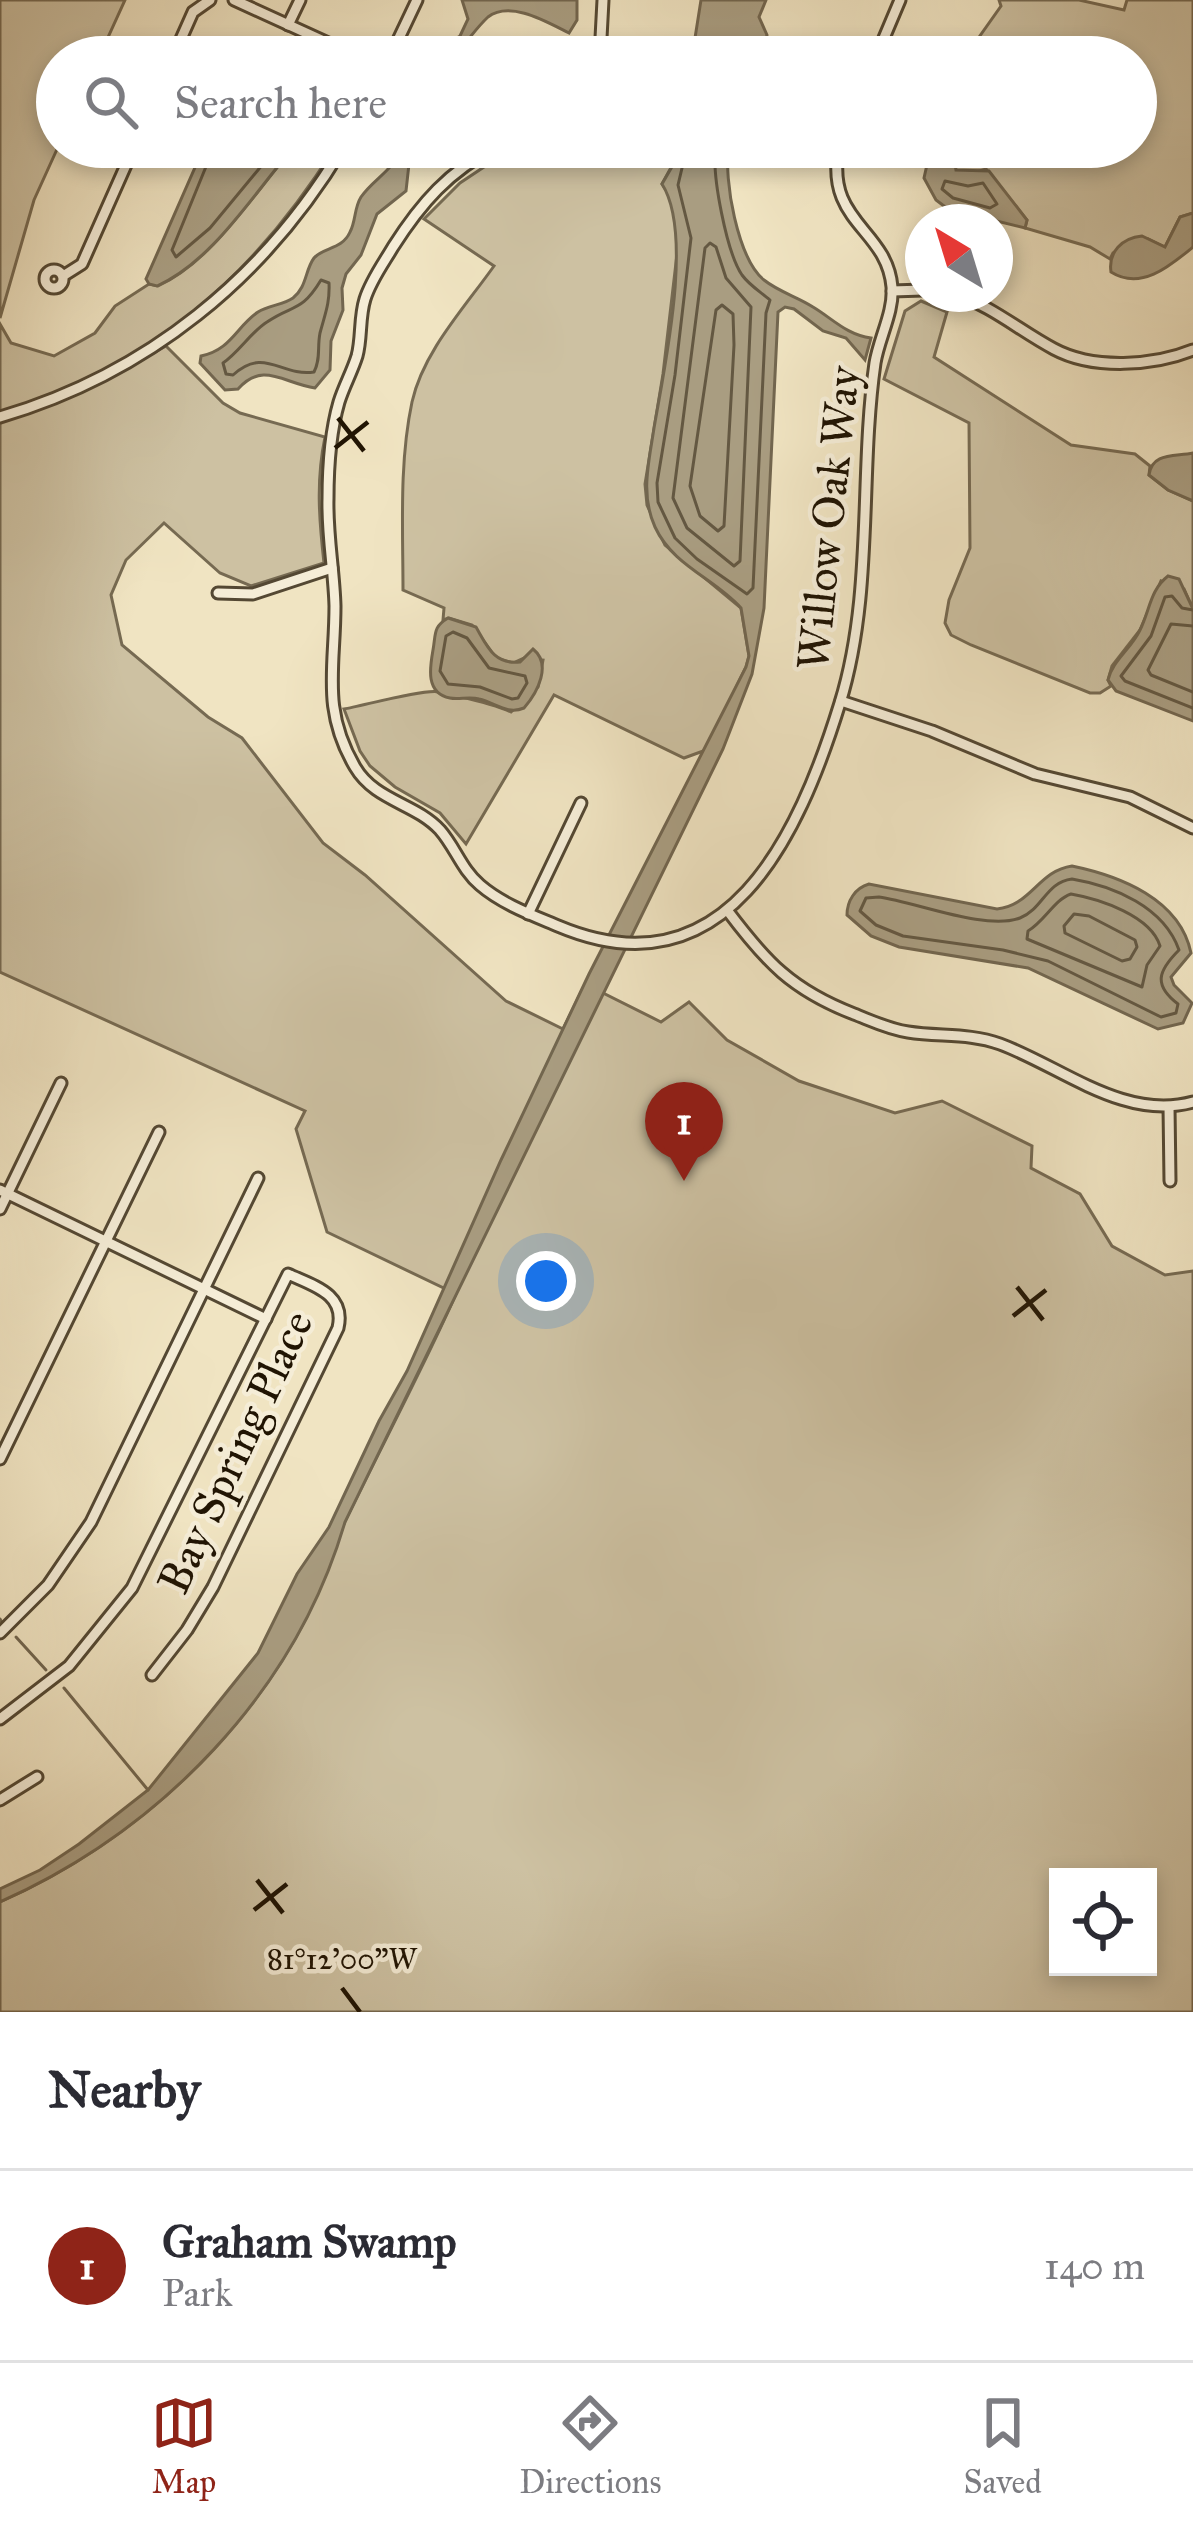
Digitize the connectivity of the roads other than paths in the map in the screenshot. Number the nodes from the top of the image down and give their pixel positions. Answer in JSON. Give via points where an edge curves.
{"nodes":[{"id":1,"x":210,"y":0,"type":"edge"},
{"id":2,"x":234,"y":0,"type":"edge"},
{"id":3,"x":299,"y":0,"type":"edge"},
{"id":4,"x":417,"y":0,"type":"edge"},
{"id":5,"x":603,"y":0,"type":"edge"},
{"id":6,"x":900,"y":0,"type":"edge"},
{"id":7,"x":288,"y":25,"type":"junction"},
{"id":8,"x":182,"y":36,"type":"edge"},
{"id":9,"x":312,"y":36,"type":"edge"},
{"id":10,"x":401,"y":36,"type":"edge"},
{"id":11,"x":601,"y":36,"type":"edge"},
{"id":12,"x":885,"y":36,"type":"edge"},
{"id":13,"x":125,"y":168,"type":"edge"},
{"id":14,"x":329,"y":168,"type":"edge"},
{"id":15,"x":460,"y":168,"type":"edge"},
{"id":16,"x":837,"y":168,"type":"edge"},
{"id":17,"x":64,"y":276,"type":"dead end"},
{"id":18,"x":892,"y":290,"type":"junction"},
{"id":19,"x":905,"y":290,"type":"edge"},
{"id":20,"x":995,"y":312,"type":"edge"},
{"id":21,"x":1193,"y":350,"type":"edge"},
{"id":22,"x":0,"y":417,"type":"edge"},
{"id":23,"x":332,"y":568,"type":"junction"},
{"id":24,"x":218,"y":593,"type":"dead end"},
{"id":25,"x":841,"y":701,"type":"junction"},
{"id":26,"x":581,"y":803,"type":"dead end"},
{"id":27,"x":1193,"y":828,"type":"edge"},
{"id":28,"x":727,"y":910,"type":"junction"},
{"id":29,"x":528,"y":914,"type":"junction"},
{"id":30,"x":61,"y":1083,"type":"dead end"},
{"id":31,"x":1193,"y":1102,"type":"edge"},
{"id":32,"x":1168,"y":1107,"type":"junction"},
{"id":33,"x":159,"y":1132,"type":"dead end"},
{"id":34,"x":258,"y":1178,"type":"dead end"},
{"id":35,"x":1170,"y":1180,"type":"dead end"},
{"id":36,"x":4,"y":1192,"type":"edge"},
{"id":37,"x":0,"y":1208,"type":"edge"},
{"id":38,"x":105,"y":1241,"type":"junction"},
{"id":39,"x":204,"y":1289,"type":"junction"},
{"id":40,"x":266,"y":1319,"type":"junction"},
{"id":41,"x":0,"y":1459,"type":"edge"},
{"id":42,"x":0,"y":1634,"type":"edge"},
{"id":43,"x":152,"y":1675,"type":"dead end"},
{"id":44,"x":0,"y":1719,"type":"edge"},
{"id":45,"x":37,"y":1778,"type":"dead end"},
{"id":46,"x":0,"y":1800,"type":"edge"}],
"edges":[{"from":1,"to":8,"type":"street"},
{"from":2,"to":7,"type":"street"},
{"from":3,"to":7,"type":"street"},
{"from":4,"to":10,"type":"street"},
{"from":5,"to":11,"type":"street"},
{"from":6,"to":12,"type":"street"},
{"from":7,"to":9,"type":"street"},
{"from":13,"to":17,"type":"street","via":[[82,264]]},
{"from":14,"to":22,"type":"street","via":[[284,233],[166,340],[106,375]]},
{"from":15,"to":23,"type":"street","name":"Willow Oak Way","via":[[429,195],[366,296],[358,353],[333,428]]},
{"from":16,"to":18,"type":"street","via":[[842,198],[883,258]]},
{"from":18,"to":19,"type":"street"},
{"from":18,"to":25,"type":"street","name":"Willow Oak Way","via":[[875,362],[858,610]]},
{"from":20,"to":21,"type":"street","via":[[1071,356],[1140,362]]},
{"from":23,"to":24,"type":"street","via":[[253,594]]},
{"from":23,"to":29,"type":"street","name":"Willow Oak Way","via":[[330,699],[357,771],[384,798],[436,826],[478,884]]},
{"from":25,"to":27,"type":"street","via":[[1035,774],[1130,797]]},
{"from":25,"to":28,"type":"street","name":"Willow Oak Way","via":[[782,845]]},
{"from":26,"to":29,"type":"street"},
{"from":28,"to":29,"type":"street","name":"Willow Oak Way","via":[[667,940],[628,946]]},
{"from":28,"to":32,"type":"street","via":[[775,969],[811,997],[910,1033],[978,1036],[1120,1100]]},
{"from":30,"to":36,"type":"street"},
{"from":31,"to":32,"type":"street"},
{"from":32,"to":35,"type":"street"},
{"from":33,"to":38,"type":"street"},
{"from":34,"to":39,"type":"street"},
{"from":36,"to":37,"type":"street"},
{"from":36,"to":38,"type":"street"},
{"from":38,"to":39,"type":"street"},
{"from":38,"to":41,"type":"street"},
{"from":39,"to":40,"type":"street"},
{"from":39,"to":42,"type":"street","via":[[83,1535]]},
{"from":40,"to":43,"type":"street","name":"Bay Spring Place","via":[[287,1274],[334,1298],[340,1311],[213,1587]]},
{"from":40,"to":44,"type":"street","via":[[122,1602],[69,1666]]},
{"from":45,"to":46,"type":"street"}]}
